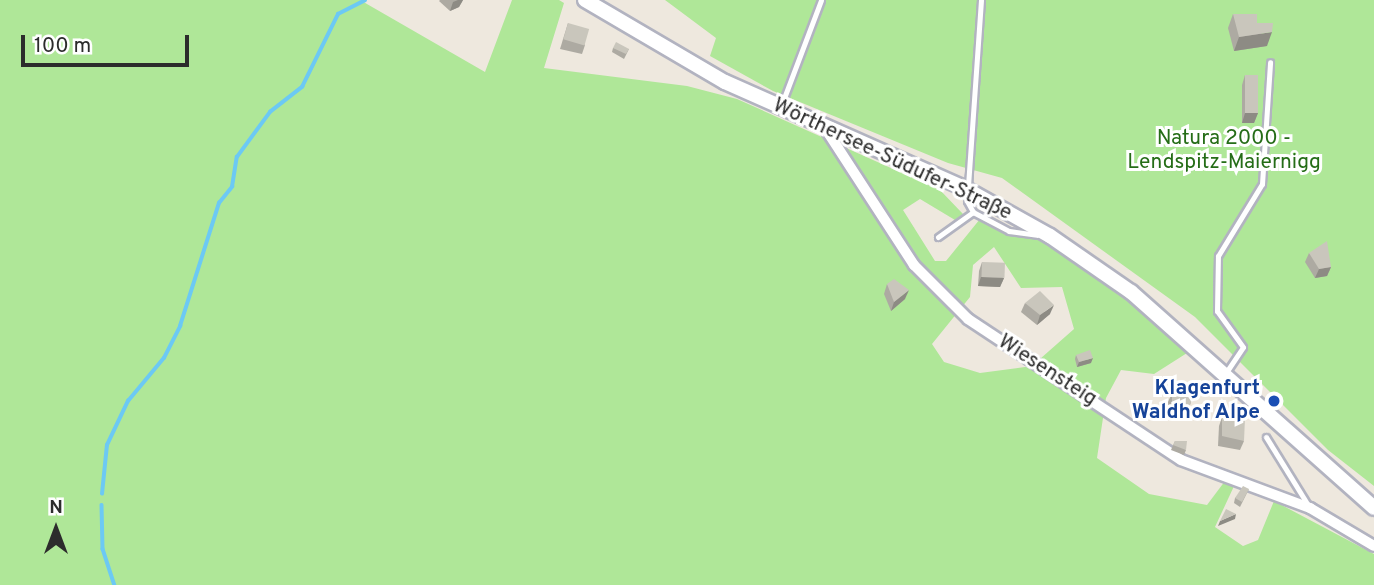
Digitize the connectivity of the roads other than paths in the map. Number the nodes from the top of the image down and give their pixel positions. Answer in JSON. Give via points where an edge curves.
{"nodes":[{"id":1,"x":585,"y":0,"type":"edge"},
{"id":2,"x":821,"y":0,"type":"edge"},
{"id":3,"x":981,"y":0,"type":"edge"},
{"id":4,"x":1270,"y":62,"type":"dead end"},
{"id":5,"x":780,"y":109,"type":"junction"},
{"id":6,"x":827,"y":131,"type":"junction"},
{"id":7,"x":966,"y":190,"type":"junction"},
{"id":8,"x":973,"y":212,"type":"junction"},
{"id":9,"x":1050,"y":236,"type":"junction"},
{"id":10,"x":938,"y":237,"type":"dead end"},
{"id":11,"x":1223,"y":377,"type":"junction"},
{"id":12,"x":1266,"y":437,"type":"dead end"},
{"id":13,"x":1310,"y":508,"type":"junction"},
{"id":14,"x":1374,"y":508,"type":"edge"},
{"id":15,"x":1374,"y":546,"type":"edge"}],
"edges":[{"from":1,"to":5,"type":"main road","name":"Wörthersee-Südufer-Straße"},
{"from":2,"to":5,"type":"lane"},
{"from":3,"to":7,"type":"lane","via":[[973,173]]},
{"from":4,"to":11,"type":"lane","via":[[1262,184],[1219,256],[1217,311],[1243,347]]},
{"from":5,"to":6,"type":"main road","name":"Wörthersee-Südufer-Straße"},
{"from":6,"to":7,"type":"main road","name":"Wörthersee-Südufer-Straße"},
{"from":6,"to":13,"type":"street","name":"Wiesensteig","via":[[914,265],[968,319],[1181,460]]},
{"from":7,"to":8,"type":"lane"},
{"from":7,"to":9,"type":"main road","name":"Wörthersee-Südufer-Straße"},
{"from":8,"to":9,"type":"lane","via":[[1009,231]]},
{"from":8,"to":10,"type":"lane"},
{"from":9,"to":11,"type":"main road","name":"Wörthersee-Südufer-Straße","via":[[1131,292]]},
{"from":11,"to":14,"type":"main road","name":"Wörthersee-Südufer-Straße"},
{"from":12,"to":13,"type":"lane","via":[[1272,457]]},
{"from":13,"to":15,"type":"street","name":"Wiesensteig"}]}
